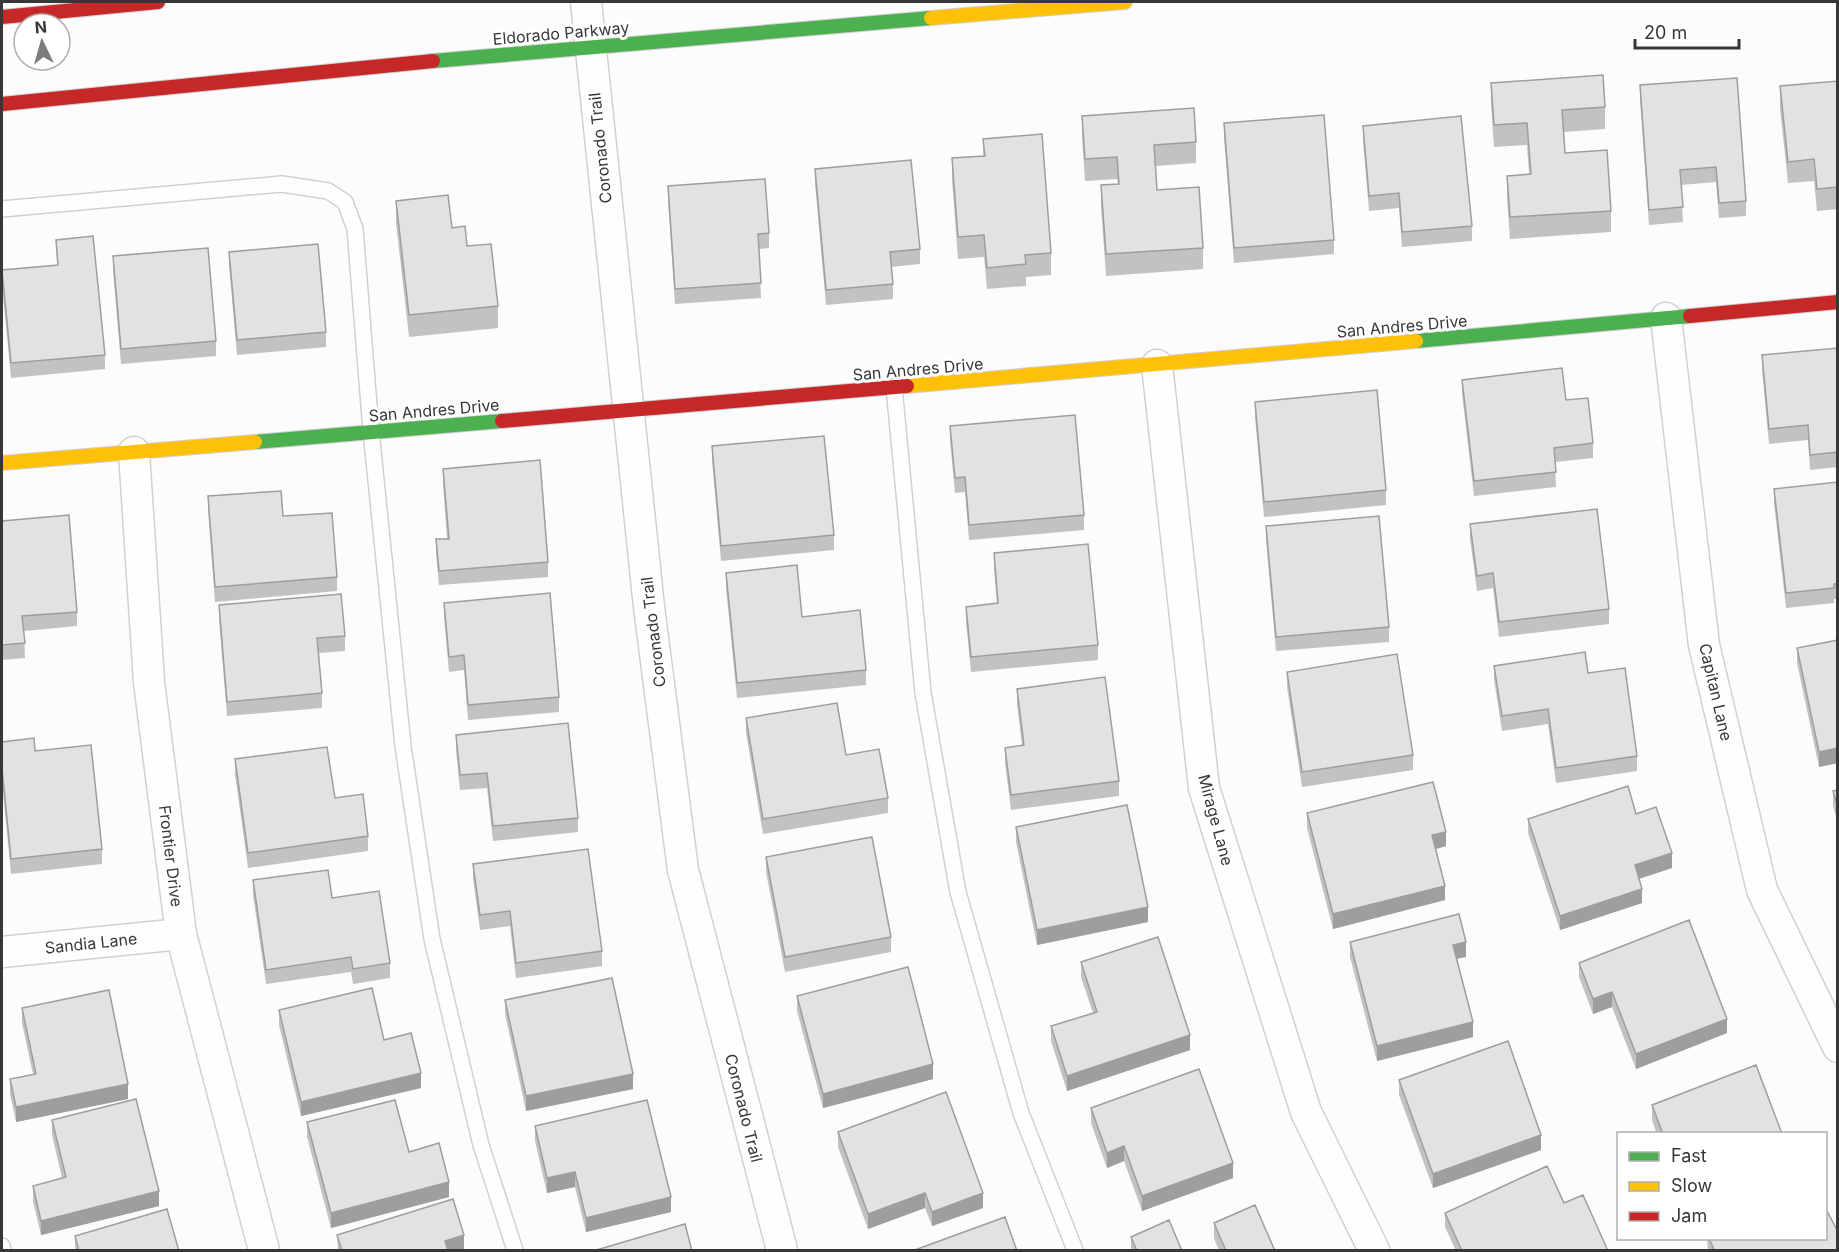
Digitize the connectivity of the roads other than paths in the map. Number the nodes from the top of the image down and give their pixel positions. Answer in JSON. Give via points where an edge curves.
{"nodes":[{"id":1,"x":158,"y":2,"type":"edge"},
{"id":2,"x":586,"y":2,"type":"edge"},
{"id":3,"x":1125,"y":2,"type":"edge"},
{"id":4,"x":2,"y":17,"type":"edge"},
{"id":5,"x":590,"y":46,"type":"junction"},
{"id":6,"x":2,"y":104,"type":"edge"},
{"id":7,"x":2,"y":209,"type":"edge"},
{"id":8,"x":1838,"y":302,"type":"edge"},
{"id":9,"x":1666,"y":318,"type":"junction"},
{"id":10,"x":1157,"y":365,"type":"junction"},
{"id":11,"x":894,"y":387,"type":"junction"},
{"id":12,"x":628,"y":410,"type":"junction"},
{"id":13,"x":371,"y":431,"type":"junction"},
{"id":14,"x":134,"y":452,"type":"junction"},
{"id":15,"x":2,"y":463,"type":"edge"},
{"id":16,"x":181,"y":934,"type":"junction"},
{"id":17,"x":2,"y":952,"type":"edge"},
{"id":18,"x":1838,"y":1047,"type":"edge"},
{"id":19,"x":264,"y":1251,"type":"edge"},
{"id":20,"x":515,"y":1251,"type":"edge"},
{"id":21,"x":782,"y":1251,"type":"edge"},
{"id":22,"x":1075,"y":1251,"type":"edge"},
{"id":23,"x":1374,"y":1251,"type":"edge"}],
"edges":[{"from":1,"to":4,"type":"street"},
{"from":2,"to":5,"type":"street","name":"Coronado Trail"},
{"from":3,"to":5,"type":"street","name":"Eldorado Parkway"},
{"from":5,"to":6,"type":"street","name":"Eldorado Parkway"},
{"from":5,"to":12,"type":"street","name":"Coronado Trail"},
{"from":7,"to":13,"type":"lane","via":[[282,183],[328,191],[345,202],[355,229]]},
{"from":8,"to":9,"type":"street","name":"San Andres Drive"},
{"from":9,"to":10,"type":"street","name":"San Andres Drive"},
{"from":9,"to":18,"type":"street","name":"Capitan Lane","via":[[1707,657],[1762,890]]},
{"from":10,"to":11,"type":"street","name":"San Andres Drive"},
{"from":10,"to":23,"type":"street","name":"Mirage Lane","via":[[1204,788],[1306,1112]]},
{"from":11,"to":12,"type":"street","name":"San Andres Drive"},
{"from":11,"to":22,"type":"lane","via":[[922,693],[958,892],[1021,1113]]},
{"from":12,"to":13,"type":"street","name":"San Andres Drive"},
{"from":12,"to":21,"type":"street","name":"Coronado Trail","via":[[683,870]]},
{"from":13,"to":14,"type":"street","name":"San Andres Drive"},
{"from":13,"to":20,"type":"lane","via":[[403,746],[432,939],[481,1145]]},
{"from":14,"to":15,"type":"street","name":"San Andres Drive"},
{"from":14,"to":16,"type":"street","name":"Frontier Drive","via":[[149,682]]},
{"from":16,"to":17,"type":"street","name":"Sandia Lane"},
{"from":16,"to":19,"type":"street","name":"Frontier Drive"}]}
